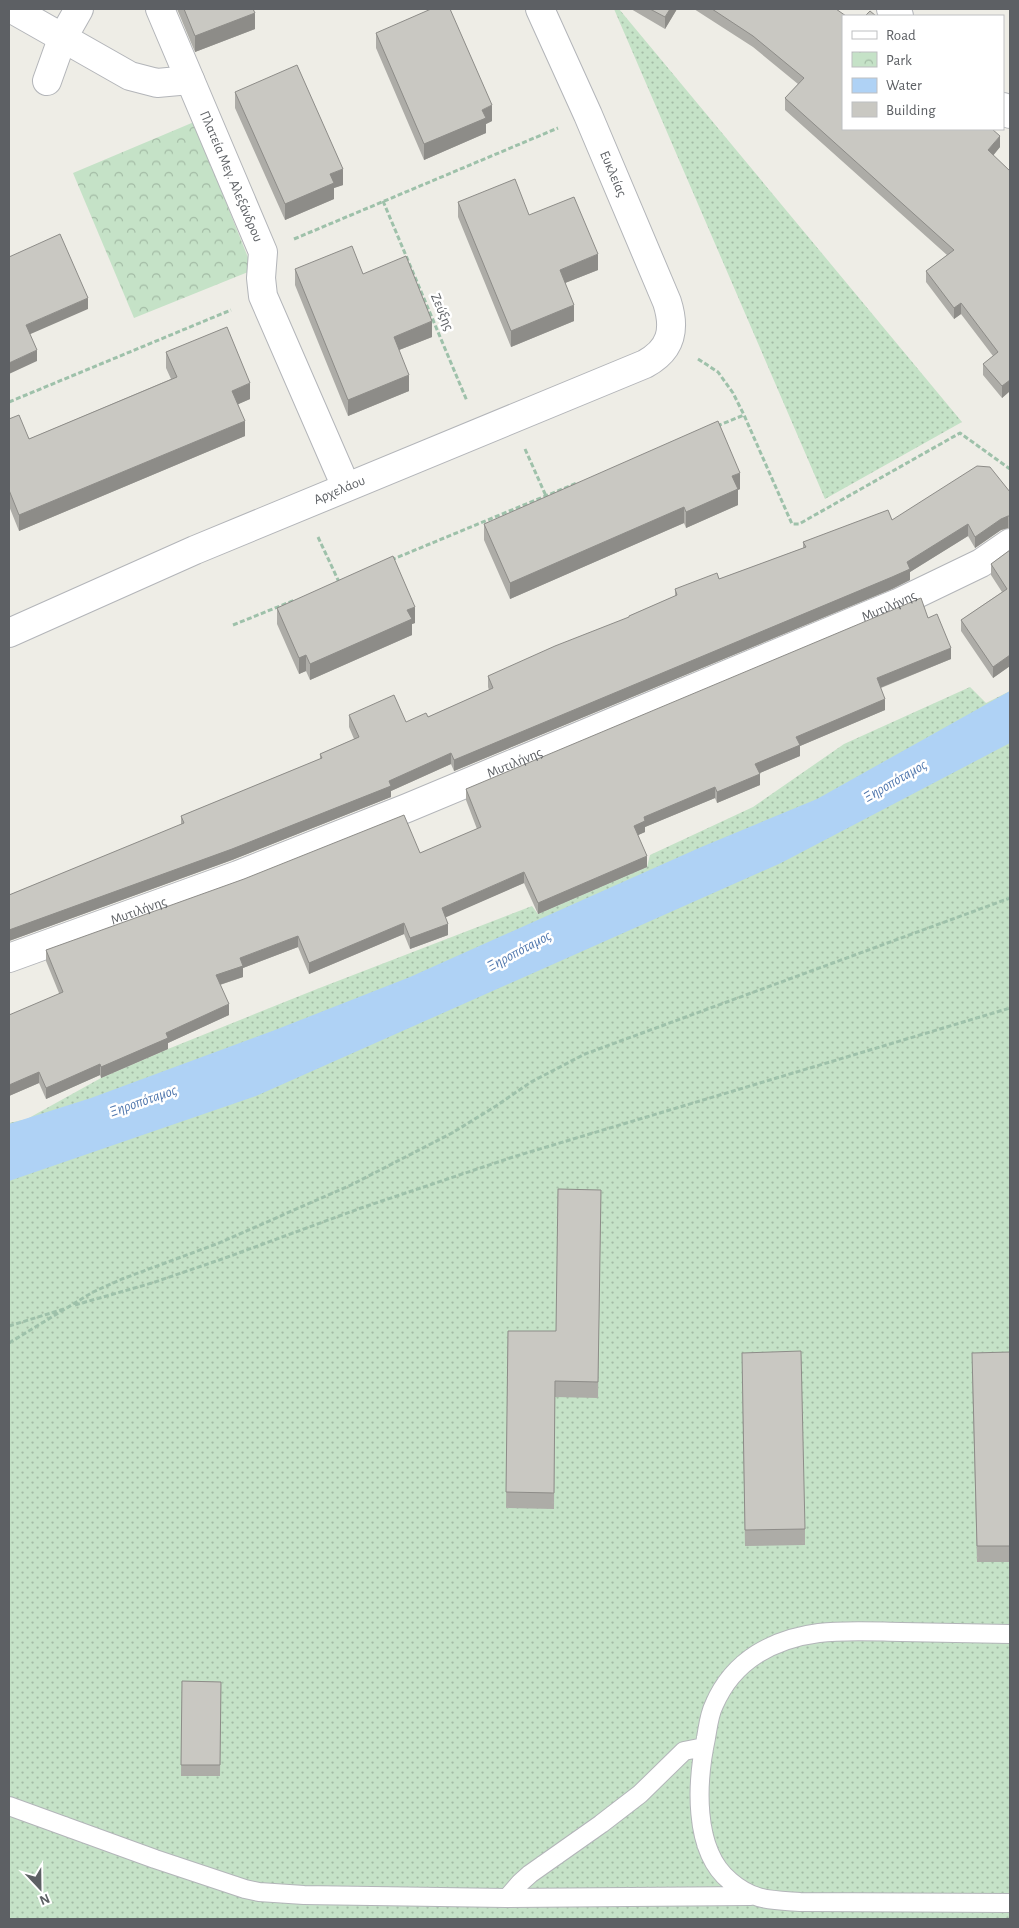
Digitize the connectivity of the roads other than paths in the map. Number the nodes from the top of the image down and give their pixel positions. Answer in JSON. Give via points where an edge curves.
{"nodes":[{"id":1,"x":12,"y":9,"type":"edge"},
{"id":2,"x":79,"y":9,"type":"edge"},
{"id":3,"x":160,"y":9,"type":"edge"},
{"id":4,"x":540,"y":9,"type":"edge"},
{"id":5,"x":62,"y":39,"type":"junction"},
{"id":6,"x":190,"y":80,"type":"junction"},
{"id":7,"x":47,"y":81,"type":"dead end"},
{"id":8,"x":667,"y":343,"type":"joint"},
{"id":9,"x":346,"y":487,"type":"junction"},
{"id":10,"x":1010,"y":543,"type":"edge"},
{"id":11,"x":9,"y":633,"type":"edge"},
{"id":12,"x":9,"y":958,"type":"edge"},
{"id":13,"x":1010,"y":1634,"type":"edge"},
{"id":14,"x":704,"y":1747,"type":"junction"},
{"id":15,"x":9,"y":1806,"type":"edge"},
{"id":16,"x":750,"y":1896,"type":"junction"},
{"id":17,"x":507,"y":1898,"type":"junction"},
{"id":18,"x":1010,"y":1903,"type":"edge"}],
"edges":[{"from":1,"to":5,"type":"street"},
{"from":2,"to":5,"type":"street"},
{"from":3,"to":6,"type":"street","name":"Πλατεία Μεγ. Αλεξάνδρου"},
{"from":4,"to":8,"type":"street","name":"Ευκλείας","via":[[670,310],[672,328]]},
{"from":5,"to":6,"type":"street","via":[[130,76],[157,83]]},
{"from":5,"to":7,"type":"street"},
{"from":6,"to":9,"type":"street","name":"Πλατεία Μεγ. Αλεξάνδρου","via":[[263,252],[261,278],[264,296]]},
{"from":8,"to":9,"type":"street","name":"Αρχελάου","via":[[659,355],[645,364]]},
{"from":9,"to":11,"type":"street","name":"Αρχελάου"},
{"from":10,"to":12,"type":"street","name":"Μυτιλήνης","via":[[964,571],[898,603],[407,808],[238,875]]},
{"from":13,"to":14,"type":"lane","via":[[825,1631],[789,1639],[758,1653],[740,1666],[726,1683],[713,1706]]},
{"from":14,"to":16,"type":"lane","via":[[700,1777],[704,1835],[718,1868]]},
{"from":14,"to":17,"type":"lane","via":[[690,1749],[678,1756],[640,1794],[530,1874]]},
{"from":15,"to":17,"type":"lane","via":[[155,1859],[259,1892]]},
{"from":16,"to":17,"type":"lane"},
{"from":16,"to":18,"type":"lane","via":[[800,1902]]}]}
